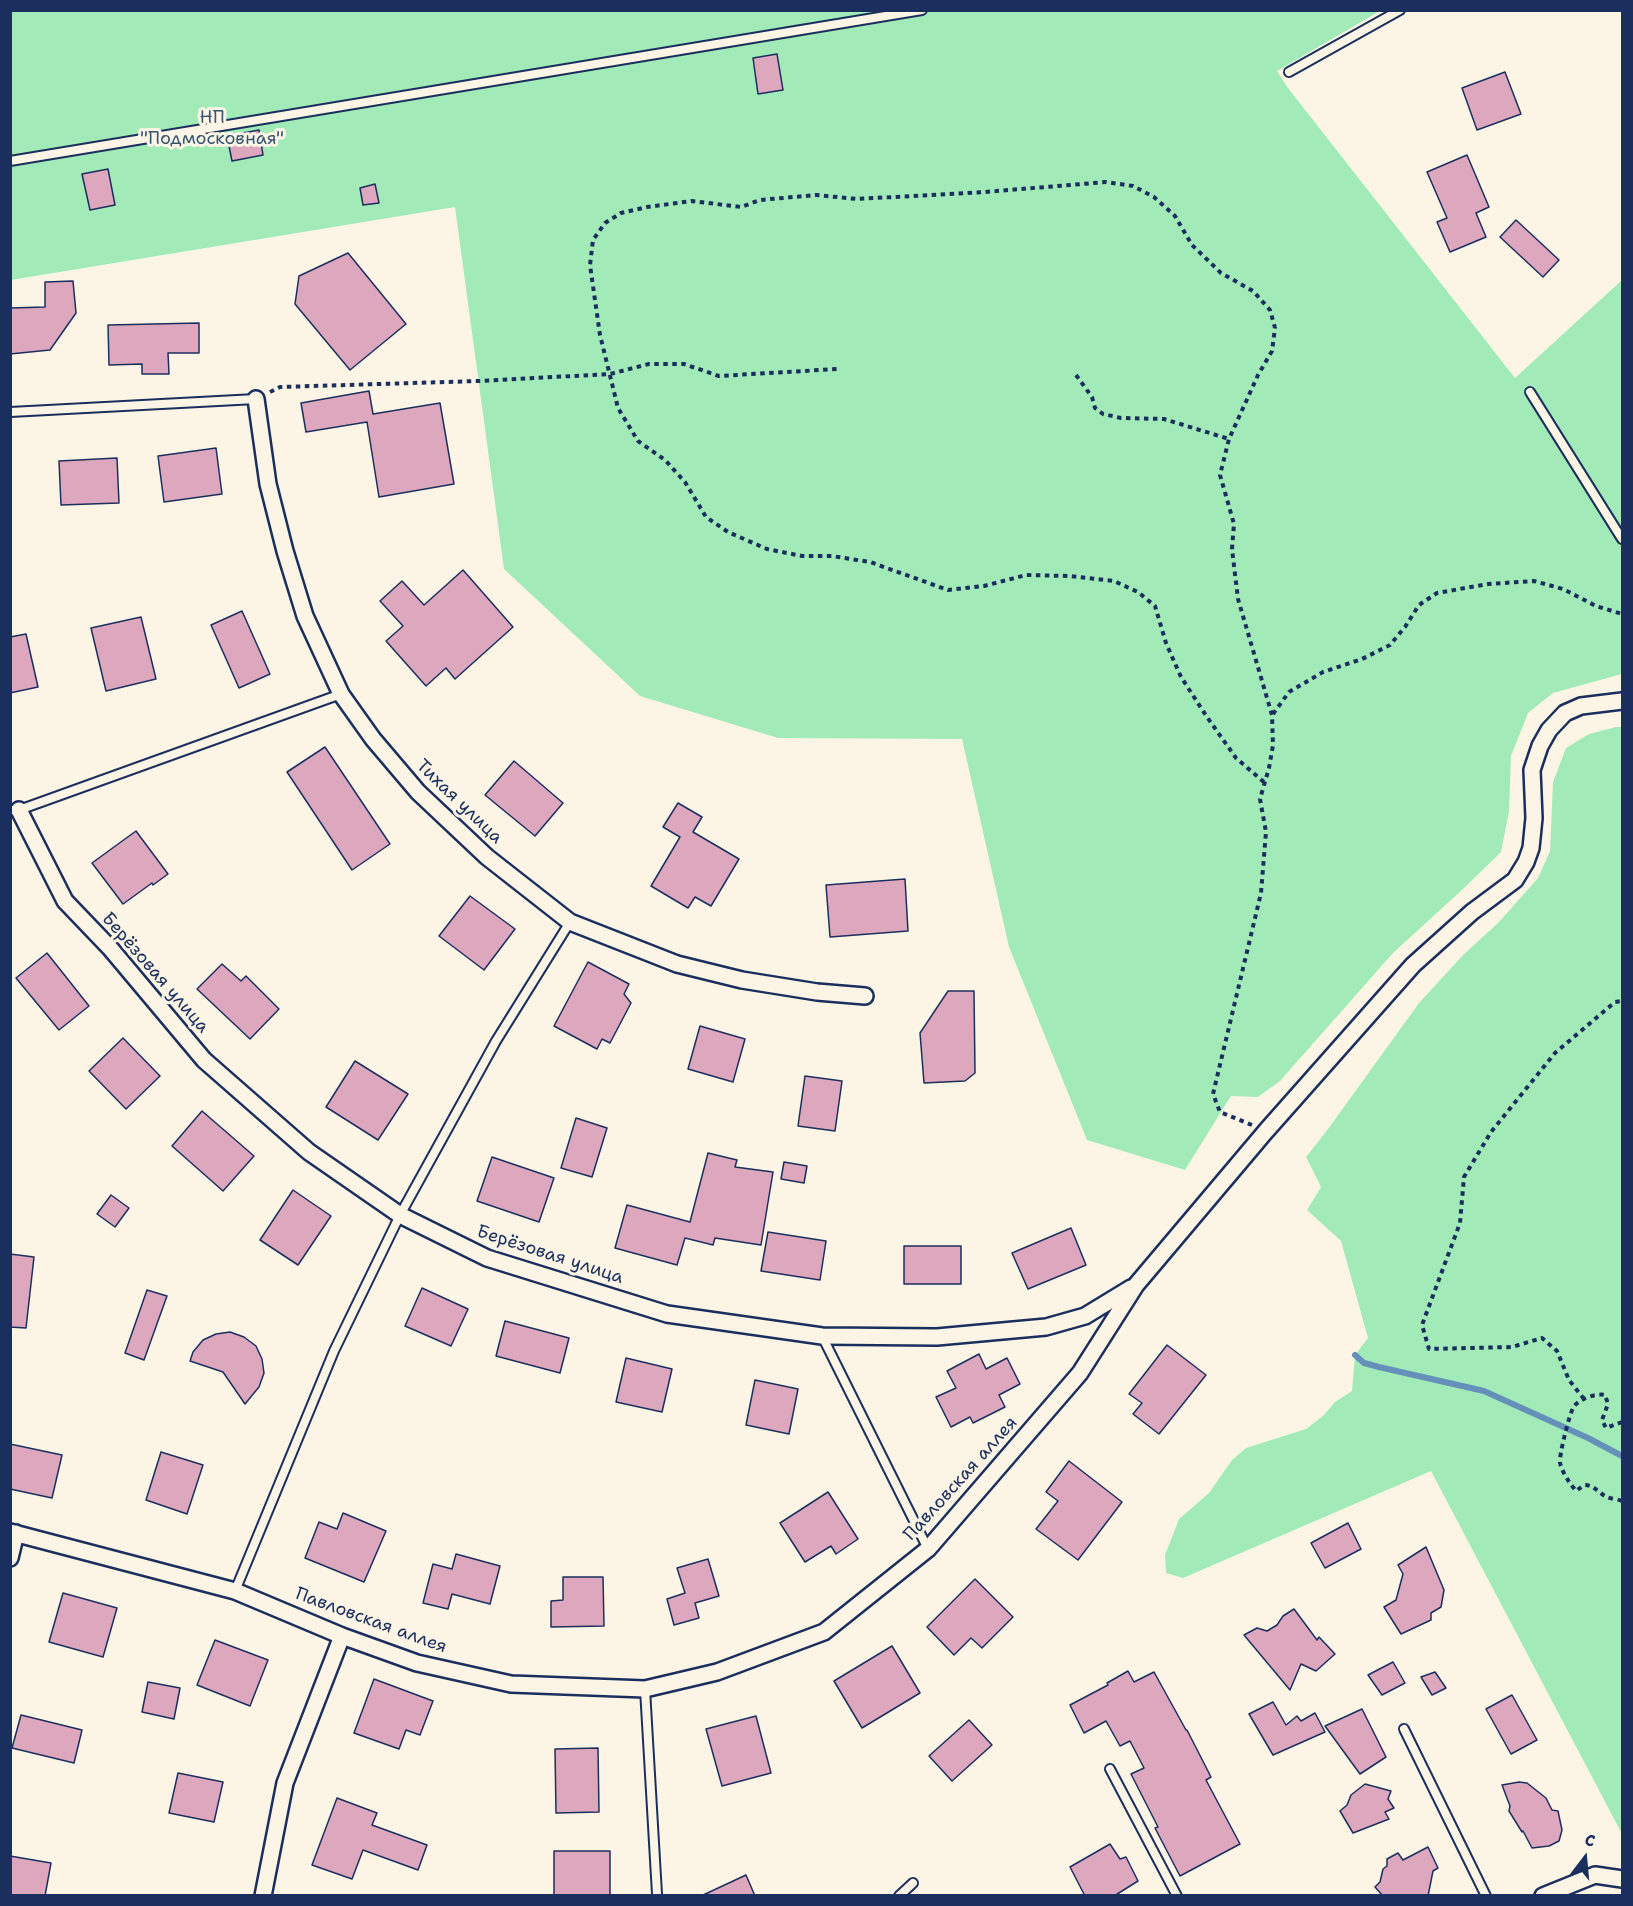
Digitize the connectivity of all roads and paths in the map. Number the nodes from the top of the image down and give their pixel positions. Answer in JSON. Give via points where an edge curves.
{"nodes":[{"id":1,"x":922,"y":10,"type":"edge"},
{"id":2,"x":1400,"y":10,"type":"edge"},
{"id":3,"x":1289,"y":72,"type":"dead end"},
{"id":4,"x":10,"y":161,"type":"edge"},
{"id":5,"x":837,"y":369,"type":"dead end"},
{"id":6,"x":610,"y":374,"type":"junction"},
{"id":7,"x":1076,"y":375,"type":"dead end"},
{"id":8,"x":1530,"y":392,"type":"dead end"},
{"id":9,"x":256,"y":399,"type":"junction"},
{"id":10,"x":10,"y":412,"type":"edge"},
{"id":11,"x":1229,"y":439,"type":"junction"},
{"id":12,"x":1623,"y":539,"type":"edge"},
{"id":13,"x":1623,"y":614,"type":"edge"},
{"id":14,"x":341,"y":694,"type":"junction"},
{"id":15,"x":1623,"y":701,"type":"edge"},
{"id":16,"x":1272,"y":715,"type":"junction"},
{"id":17,"x":1265,"y":783,"type":"junction"},
{"id":18,"x":15,"y":810,"type":"edge"},
{"id":19,"x":570,"y":922,"type":"junction"},
{"id":20,"x":865,"y":996,"type":"dead end"},
{"id":21,"x":1623,"y":1001,"type":"edge"},
{"id":22,"x":1266,"y":1131,"type":"junction"},
{"id":23,"x":400,"y":1215,"type":"junction"},
{"id":24,"x":1136,"y":1285,"type":"junction"},
{"id":25,"x":822,"y":1336,"type":"junction"},
{"id":26,"x":1584,"y":1399,"type":"junction"},
{"id":27,"x":1623,"y":1422,"type":"edge"},
{"id":28,"x":1623,"y":1501,"type":"edge"},
{"id":29,"x":13,"y":1533,"type":"edge"},
{"id":30,"x":928,"y":1549,"type":"junction"},
{"id":31,"x":10,"y":1558,"type":"edge"},
{"id":32,"x":235,"y":1591,"type":"junction"},
{"id":33,"x":342,"y":1636,"type":"junction"},
{"id":34,"x":645,"y":1689,"type":"junction"},
{"id":35,"x":1404,"y":1729,"type":"dead end"},
{"id":36,"x":1110,"y":1769,"type":"dead end"},
{"id":37,"x":1623,"y":1879,"type":"edge"},
{"id":38,"x":913,"y":1882,"type":"dead end"},
{"id":39,"x":657,"y":1894,"type":"edge"},
{"id":40,"x":262,"y":1896,"type":"edge"},
{"id":41,"x":899,"y":1896,"type":"edge"},
{"id":42,"x":1177,"y":1896,"type":"edge"},
{"id":43,"x":1486,"y":1896,"type":"edge"},
{"id":44,"x":1543,"y":1896,"type":"edge"}],
"edges":[{"from":1,"to":4,"type":"lane"},
{"from":2,"to":3,"type":"lane"},
{"from":5,"to":6,"type":"path","via":[[719,376],[684,364],[649,364]]},
{"from":6,"to":9,"type":"path","via":[[280,387]]},
{"from":6,"to":11,"type":"path","via":[[590,265],[593,240],[605,224],[621,213],[693,201],[741,207],[760,200],[816,195],[857,199],[1106,182],[1132,186],[1154,196],[1206,259],[1221,273],[1253,291],[1270,310],[1275,328],[1272,351]]},
{"from":6,"to":17,"type":"path","via":[[618,408],[639,441],[665,460],[685,482],[706,517],[767,549],[870,562],[948,590],[1026,575],[1114,581],[1138,592],[1155,606],[1180,677],[1236,758]]},
{"from":7,"to":11,"type":"path","via":[[1095,408],[1103,414],[1164,419]]},
{"from":8,"to":12,"type":"lane"},
{"from":9,"to":10,"type":"lane"},
{"from":9,"to":14,"type":"street","name":"Тихая улица","via":[[268,484],[285,551],[305,616]]},
{"from":11,"to":16,"type":"path","via":[[1220,475],[1234,524],[1232,549],[1238,599]]},
{"from":13,"to":16,"type":"path","via":[[1534,581],[1437,593],[1419,605],[1390,645],[1323,672],[1289,692]]},
{"from":14,"to":18,"type":"lane"},
{"from":14,"to":19,"type":"street","name":"Тихая улица","via":[[418,792],[487,857]]},
{"from":15,"to":22,"type":"street","via":[[1581,706],[1565,713],[1549,730],[1532,770],[1531,848],[1515,880],[1472,912],[1413,966]]},
{"from":16,"to":17,"type":"path","via":[[1273,745]]},
{"from":17,"to":22,"type":"path","via":[[1260,800],[1266,832],[1261,893],[1213,1094],[1220,1112]]},
{"from":18,"to":23,"type":"street","name":"Берёзовая улица","via":[[65,901],[204,1060],[309,1152]]},
{"from":19,"to":20,"type":"street","name":"Тихая улица","via":[[677,964],[742,980]]},
{"from":19,"to":23,"type":"lane","via":[[496,1041]]},
{"from":21,"to":26,"type":"path","via":[[1615,1002],[1555,1053],[1491,1132],[1464,1177],[1460,1223],[1422,1325],[1429,1349],[1512,1347],[1542,1338],[1557,1351],[1569,1380]]},
{"from":22,"to":24,"type":"street"},
{"from":23,"to":25,"type":"street","name":"Берёзовая улица","via":[[487,1258],[667,1314]]},
{"from":23,"to":32,"type":"lane","via":[[334,1351]]},
{"from":24,"to":25,"type":"street","name":"Берёзовая улица","via":[[1085,1316],[1046,1327],[937,1337]]},
{"from":24,"to":30,"type":"street","name":"Павловская аллея","via":[[1080,1373]]},
{"from":25,"to":30,"type":"lane"},
{"from":26,"to":27,"type":"path","via":[[1605,1395],[1608,1404],[1602,1420],[1606,1428]]},
{"from":26,"to":28,"type":"path","via":[[1573,1407],[1561,1450],[1566,1478],[1576,1491],[1590,1485],[1605,1497]]},
{"from":29,"to":31,"type":"street"},
{"from":29,"to":32,"type":"street","name":"Павловская аллея"},
{"from":30,"to":34,"type":"street","name":"Павловская аллея","via":[[824,1632],[717,1672]]},
{"from":32,"to":33,"type":"street","name":"Павловская аллея"},
{"from":33,"to":34,"type":"street","name":"Павловская аллея","via":[[417,1663],[511,1684]]},
{"from":33,"to":40,"type":"street","via":[[285,1783]]},
{"from":34,"to":39,"type":"lane"},
{"from":35,"to":43,"type":"lane"},
{"from":36,"to":42,"type":"lane"},
{"from":37,"to":44,"type":"street","via":[[1595,1875]]},
{"from":38,"to":41,"type":"lane"}]}
